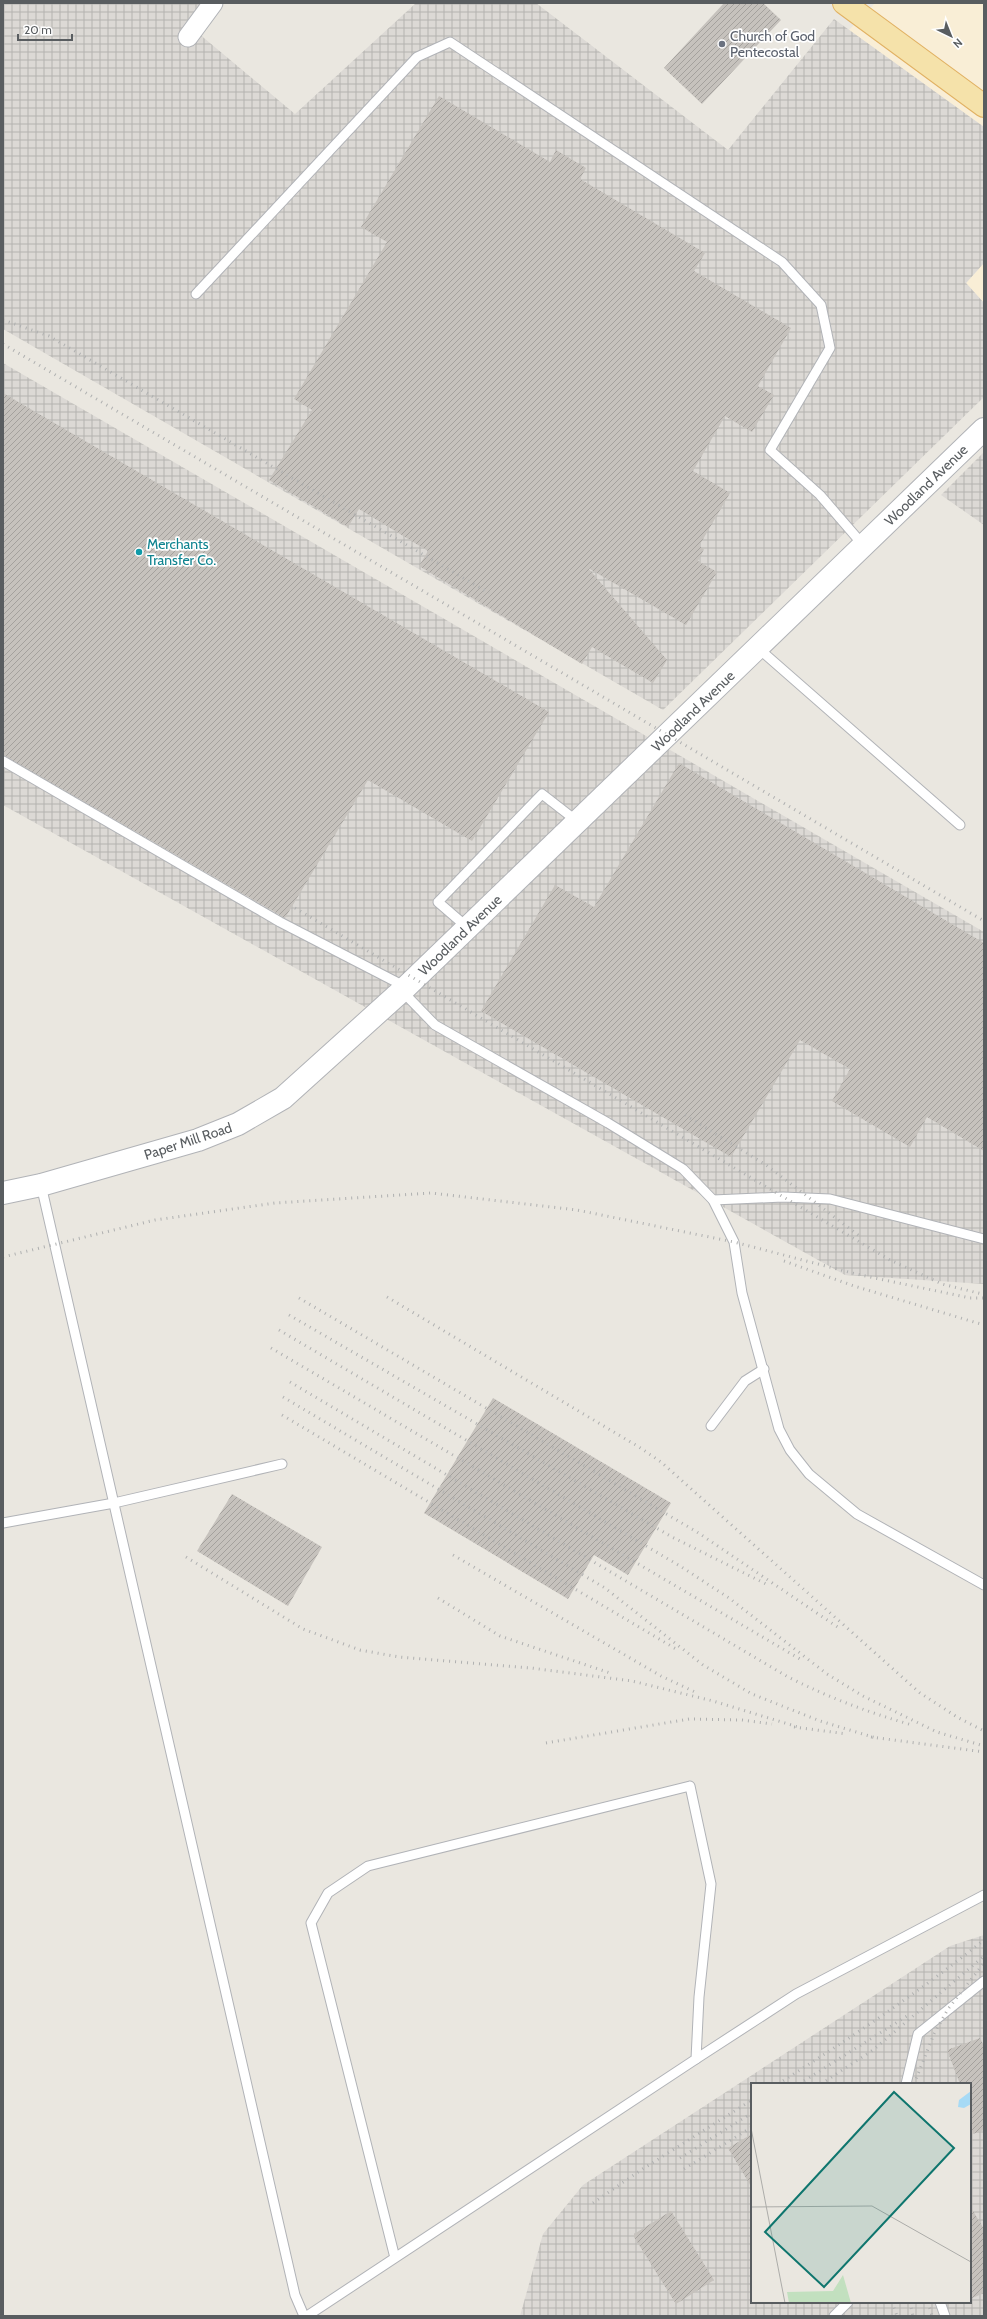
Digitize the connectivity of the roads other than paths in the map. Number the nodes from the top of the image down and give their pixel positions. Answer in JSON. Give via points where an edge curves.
{"nodes":[{"id":1,"x":212,"y":3,"type":"edge"},
{"id":2,"x":853,"y":5,"type":"edge"},
{"id":3,"x":188,"y":37,"type":"dead end"},
{"id":4,"x":984,"y":106,"type":"edge"},
{"id":5,"x":196,"y":294,"type":"dead end"},
{"id":6,"x":984,"y":430,"type":"edge"},
{"id":7,"x":864,"y":546,"type":"junction"},
{"id":8,"x":758,"y":648,"type":"junction"},
{"id":9,"x":3,"y":761,"type":"edge"},
{"id":10,"x":578,"y":822,"type":"junction"},
{"id":11,"x":960,"y":825,"type":"dead end"},
{"id":12,"x":468,"y":928,"type":"junction"},
{"id":13,"x":404,"y":989,"type":"junction"},
{"id":14,"x":41,"y":1185,"type":"junction"},
{"id":15,"x":3,"y":1193,"type":"edge"},
{"id":16,"x":713,"y":1200,"type":"junction"},
{"id":17,"x":984,"y":1239,"type":"edge"},
{"id":18,"x":764,"y":1369,"type":"junction"},
{"id":19,"x":711,"y":1426,"type":"dead end"},
{"id":20,"x":282,"y":1464,"type":"dead end"},
{"id":21,"x":114,"y":1503,"type":"junction"},
{"id":22,"x":3,"y":1523,"type":"edge"},
{"id":23,"x":984,"y":1585,"type":"edge"},
{"id":24,"x":984,"y":1895,"type":"edge"},
{"id":25,"x":984,"y":1981,"type":"edge"},
{"id":26,"x":696,"y":2059,"type":"junction"},
{"id":27,"x":906,"y":2083,"type":"edge"},
{"id":28,"x":396,"y":2258,"type":"junction"},
{"id":29,"x":847,"y":2303,"type":"edge"},
{"id":30,"x":940,"y":2303,"type":"edge"},
{"id":31,"x":306,"y":2316,"type":"edge"},
{"id":32,"x":834,"y":2316,"type":"edge"},
{"id":33,"x":945,"y":2316,"type":"edge"}],
"edges":[{"from":1,"to":3,"type":"street"},
{"from":2,"to":4,"type":"main road"},
{"from":5,"to":7,"type":"lane","via":[[417,57],[450,42],[782,262],[821,305],[830,348],[770,450],[820,495]]},
{"from":6,"to":7,"type":"street","name":"Woodland Avenue"},
{"from":7,"to":8,"type":"street","name":"Woodland Avenue"},
{"from":8,"to":10,"type":"street","name":"Woodland Avenue"},
{"from":8,"to":11,"type":"lane"},
{"from":9,"to":13,"type":"lane","via":[[280,922]]},
{"from":10,"to":12,"type":"street","name":"Woodland Avenue"},
{"from":10,"to":12,"type":"lane","via":[[542,794],[438,902]]},
{"from":12,"to":13,"type":"street","name":"Woodland Avenue"},
{"from":13,"to":14,"type":"street","name":"Paper Mill Road","via":[[283,1098],[238,1124],[198,1140]]},
{"from":13,"to":16,"type":"lane","via":[[435,1025],[608,1123],[683,1169]]},
{"from":14,"to":15,"type":"street","name":"Paper Mill Road"},
{"from":14,"to":21,"type":"lane"},
{"from":16,"to":17,"type":"lane","via":[[783,1196],[830,1199]]},
{"from":16,"to":18,"type":"lane","via":[[734,1242],[742,1293]]},
{"from":18,"to":19,"type":"lane","via":[[746,1381]]},
{"from":18,"to":23,"type":"lane","via":[[779,1429],[790,1450],[809,1474],[857,1514]]},
{"from":20,"to":21,"type":"lane"},
{"from":21,"to":22,"type":"lane"},
{"from":21,"to":31,"type":"lane","via":[[295,2296]]},
{"from":24,"to":26,"type":"lane","via":[[796,1994]]},
{"from":25,"to":27,"type":"lane","via":[[918,2034]]},
{"from":26,"to":28,"type":"lane"},
{"from":26,"to":28,"type":"lane","via":[[699,1997],[711,1884],[690,1786],[368,1866],[328,1893],[311,1923]]},
{"from":28,"to":31,"type":"lane"},
{"from":29,"to":32,"type":"lane"},
{"from":30,"to":33,"type":"lane"}]}
